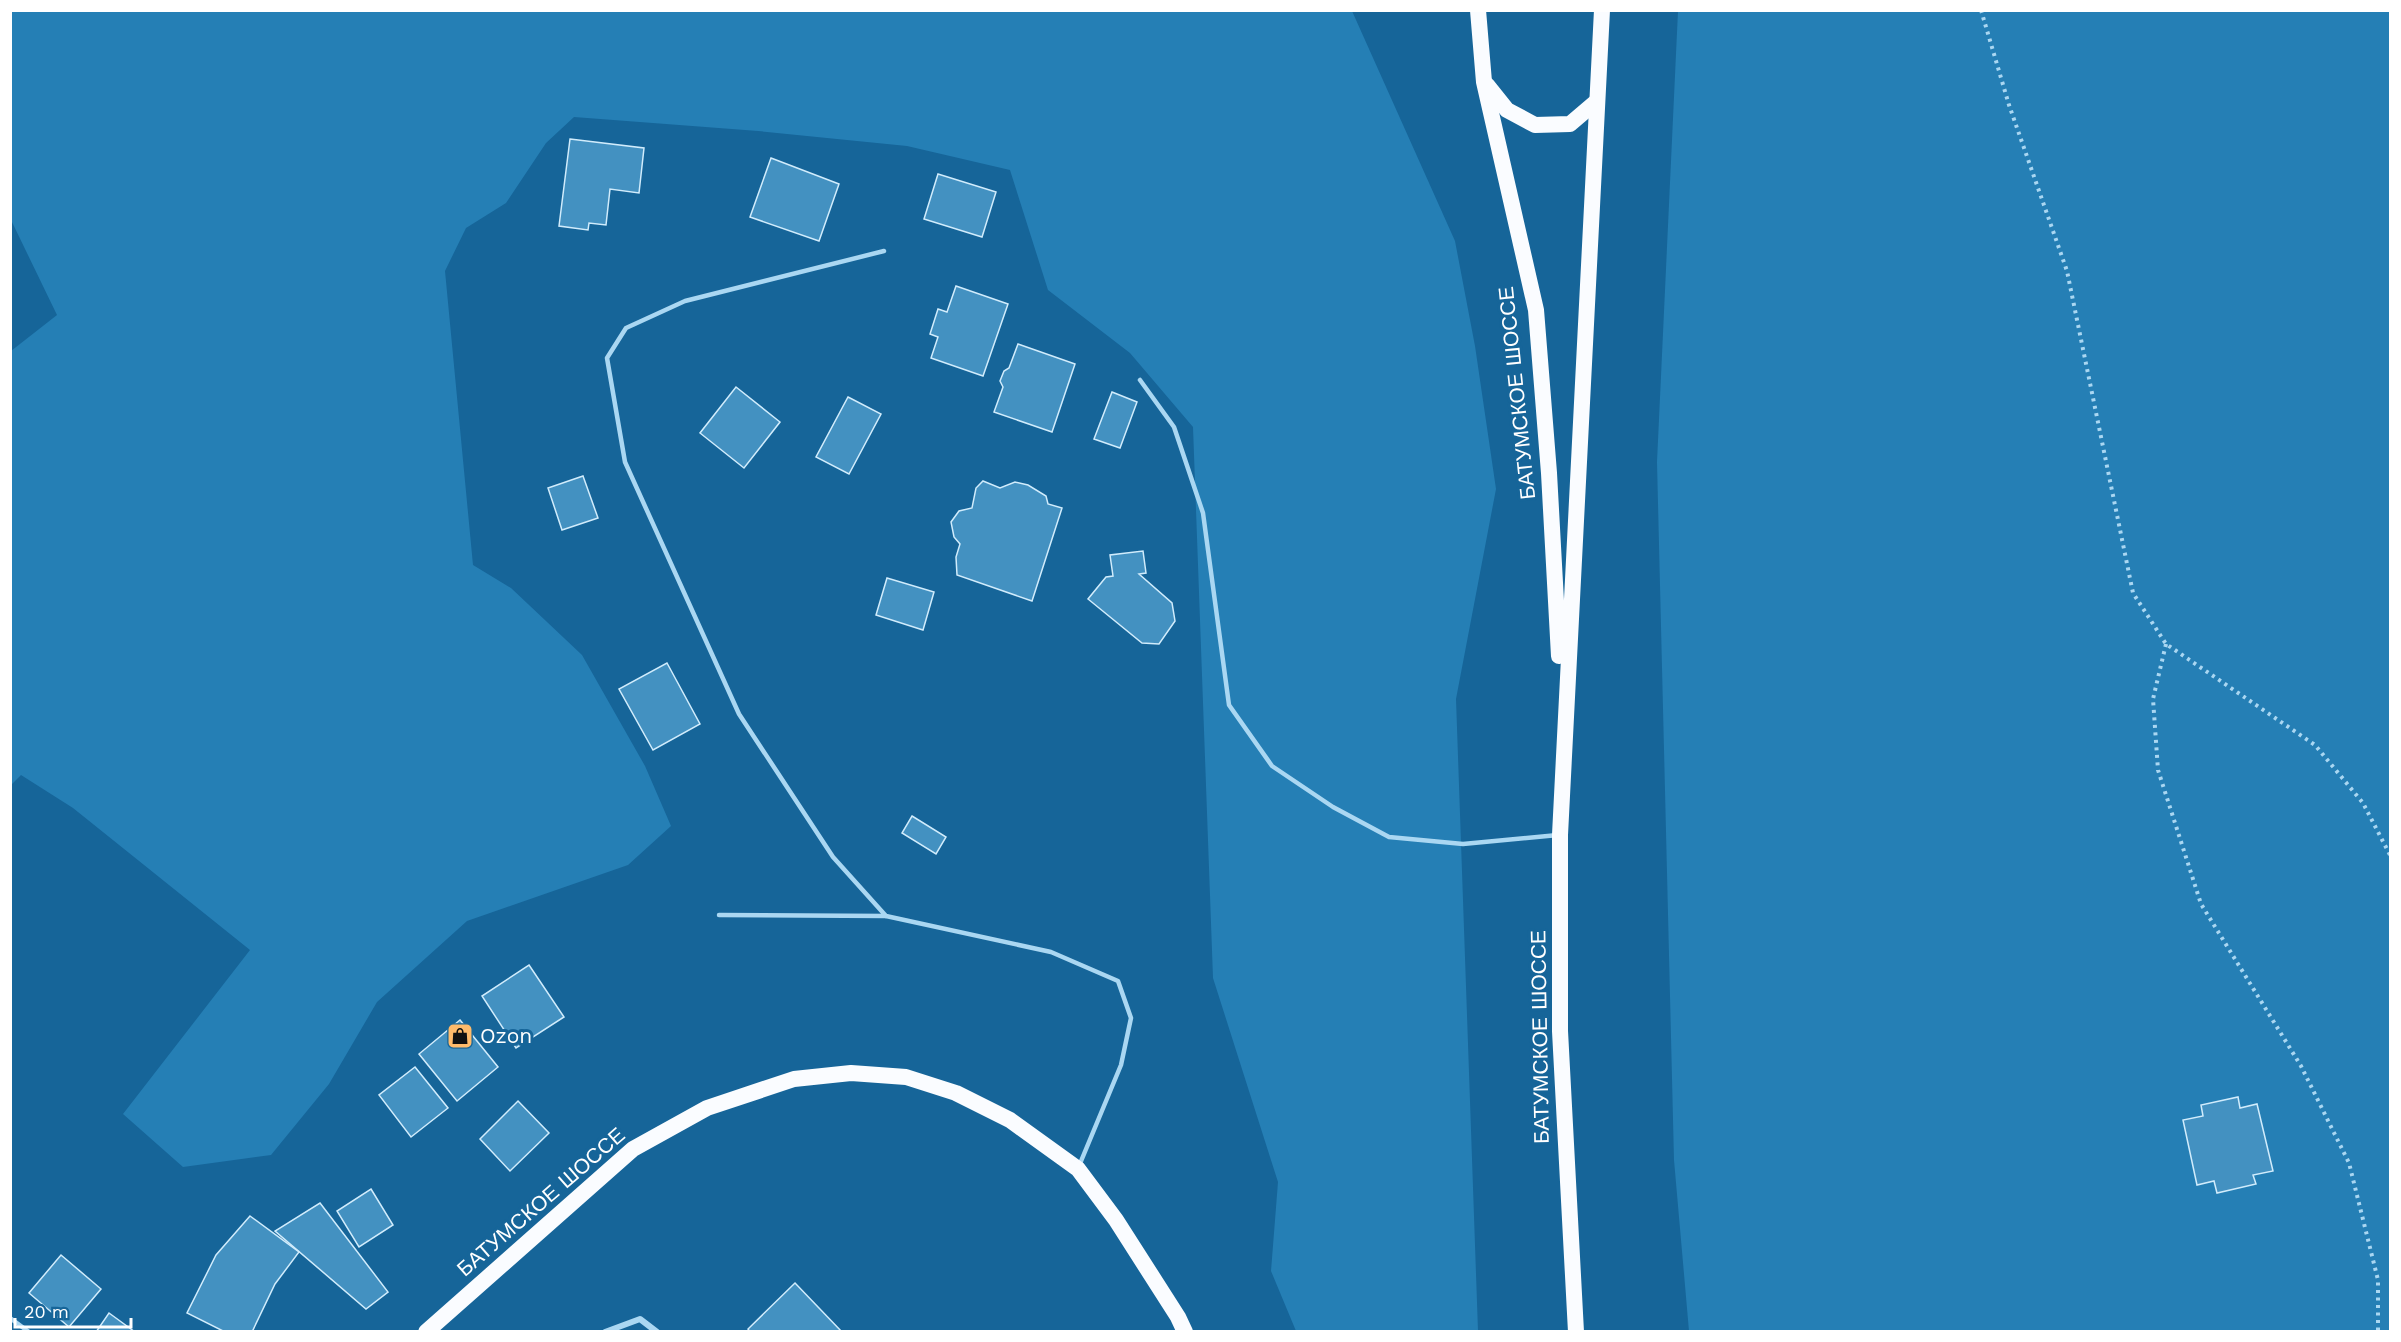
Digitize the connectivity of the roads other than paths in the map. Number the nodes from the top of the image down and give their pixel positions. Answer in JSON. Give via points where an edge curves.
{"nodes":[{"id":1,"x":1478,"y":10,"type":"edge"},
{"id":2,"x":1602,"y":10,"type":"edge"},
{"id":3,"x":1484,"y":82,"type":"junction"},
{"id":4,"x":1597,"y":101,"type":"junction"},
{"id":5,"x":884,"y":250,"type":"dead end"},
{"id":6,"x":1140,"y":380,"type":"dead end"},
{"id":7,"x":1564,"y":741,"type":"junction"},
{"id":8,"x":1560,"y":835,"type":"junction"},
{"id":9,"x":719,"y":915,"type":"dead end"},
{"id":10,"x":886,"y":916,"type":"junction"},
{"id":11,"x":1078,"y":1169,"type":"junction"},
{"id":12,"x":10,"y":1318,"type":"edge"},
{"id":13,"x":29,"y":1332,"type":"edge"},
{"id":14,"x":426,"y":1332,"type":"edge"},
{"id":15,"x":605,"y":1332,"type":"edge"},
{"id":16,"x":657,"y":1332,"type":"edge"},
{"id":17,"x":1185,"y":1332,"type":"edge"},
{"id":18,"x":1576,"y":1332,"type":"edge"}],
"edges":[{"from":1,"to":3,"type":"highway","name":"БАТУМСКОЕ ШОССЕ"},
{"from":2,"to":4,"type":"highway","name":"БАТУМСКОЕ ШОССЕ"},
{"from":3,"to":4,"type":"highway","via":[[1507,110],[1535,125],[1570,124]]},
{"from":3,"to":7,"type":"highway","name":"БАТУМСКОЕ ШОССЕ","via":[[1536,310]]},
{"from":4,"to":7,"type":"highway","name":"БАТУМСКОЕ ШОССЕ"},
{"from":5,"to":10,"type":"lane","via":[[685,301],[626,328],[607,358],[625,462],[739,714],[833,857]]},
{"from":6,"to":8,"type":"lane","via":[[1174,427],[1203,513],[1229,705],[1272,766],[1333,807],[1389,837],[1462,844]]},
{"from":7,"to":8,"type":"highway","name":"БАТУМСКОЕ ШОССЕ"},
{"from":8,"to":18,"type":"highway","name":"БАТУМСКОЕ ШОССЕ","via":[[1560,1031]]},
{"from":9,"to":10,"type":"lane"},
{"from":10,"to":11,"type":"lane","via":[[1051,952],[1118,981],[1131,1018],[1121,1065]]},
{"from":11,"to":14,"type":"highway","name":"БАТУМСКОЕ ШОССЕ","via":[[1010,1120],[956,1093],[906,1077],[851,1073],[794,1079],[707,1108],[633,1149]]},
{"from":11,"to":17,"type":"highway","name":"БАТУМСКОЕ ШОССЕ","via":[[1116,1220]]},
{"from":12,"to":13,"type":"lane"},
{"from":15,"to":16,"type":"street","via":[[640,1319]]}]}
